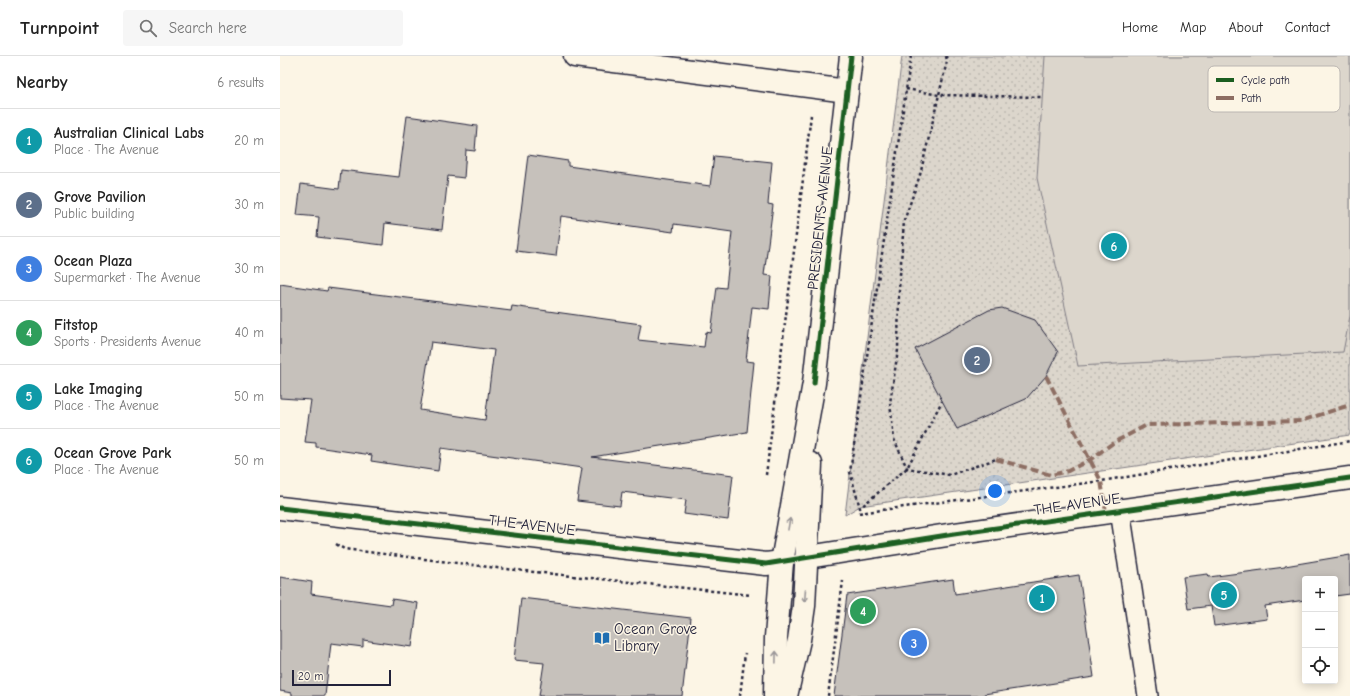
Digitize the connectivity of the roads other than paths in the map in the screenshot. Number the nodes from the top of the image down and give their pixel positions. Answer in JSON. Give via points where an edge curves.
{"nodes":[{"id":1,"x":575,"y":56,"type":"edge"},
{"id":2,"x":851,"y":56,"type":"edge"},
{"id":3,"x":847,"y":91,"type":"junction"},
{"id":4,"x":814,"y":383,"type":"junction"},
{"id":5,"x":1350,"y":478,"type":"edge"},
{"id":6,"x":280,"y":508,"type":"edge"},
{"id":7,"x":1120,"y":510,"type":"junction"},
{"id":8,"x":808,"y":557,"type":"junction"},
{"id":9,"x":782,"y":562,"type":"junction"},
{"id":10,"x":775,"y":696,"type":"edge"},
{"id":11,"x":786,"y":696,"type":"edge"},
{"id":12,"x":1148,"y":696,"type":"edge"}],
"edges":[{"from":1,"to":3,"type":"street"},
{"from":2,"to":3,"type":"street","name":"PRESIDENTS AVENUE"},
{"from":3,"to":4,"type":"street","name":"PRESIDENTS AVENUE"},
{"from":4,"to":8,"type":"street","name":"PRESIDENTS AVENUE"},
{"from":9,"to":4,"type":"street","name":"PRESIDENTS AVENUE","one_way":true},
{"from":5,"to":7,"type":"street","name":"THE AVENUE"},
{"from":6,"to":9,"type":"street","name":"THE AVENUE","via":[[755,563]]},
{"from":7,"to":8,"type":"street","name":"THE AVENUE"},
{"from":7,"to":12,"type":"lane"},
{"from":8,"to":9,"type":"street","name":"THE AVENUE"},
{"from":8,"to":11,"type":"street","name":"PRESIDENTS AVENUE","one_way":true,"via":[[799,640]]},
{"from":10,"to":9,"type":"street","name":"PRESIDENTS AVENUE","one_way":true,"via":[[776,637]]}]}
